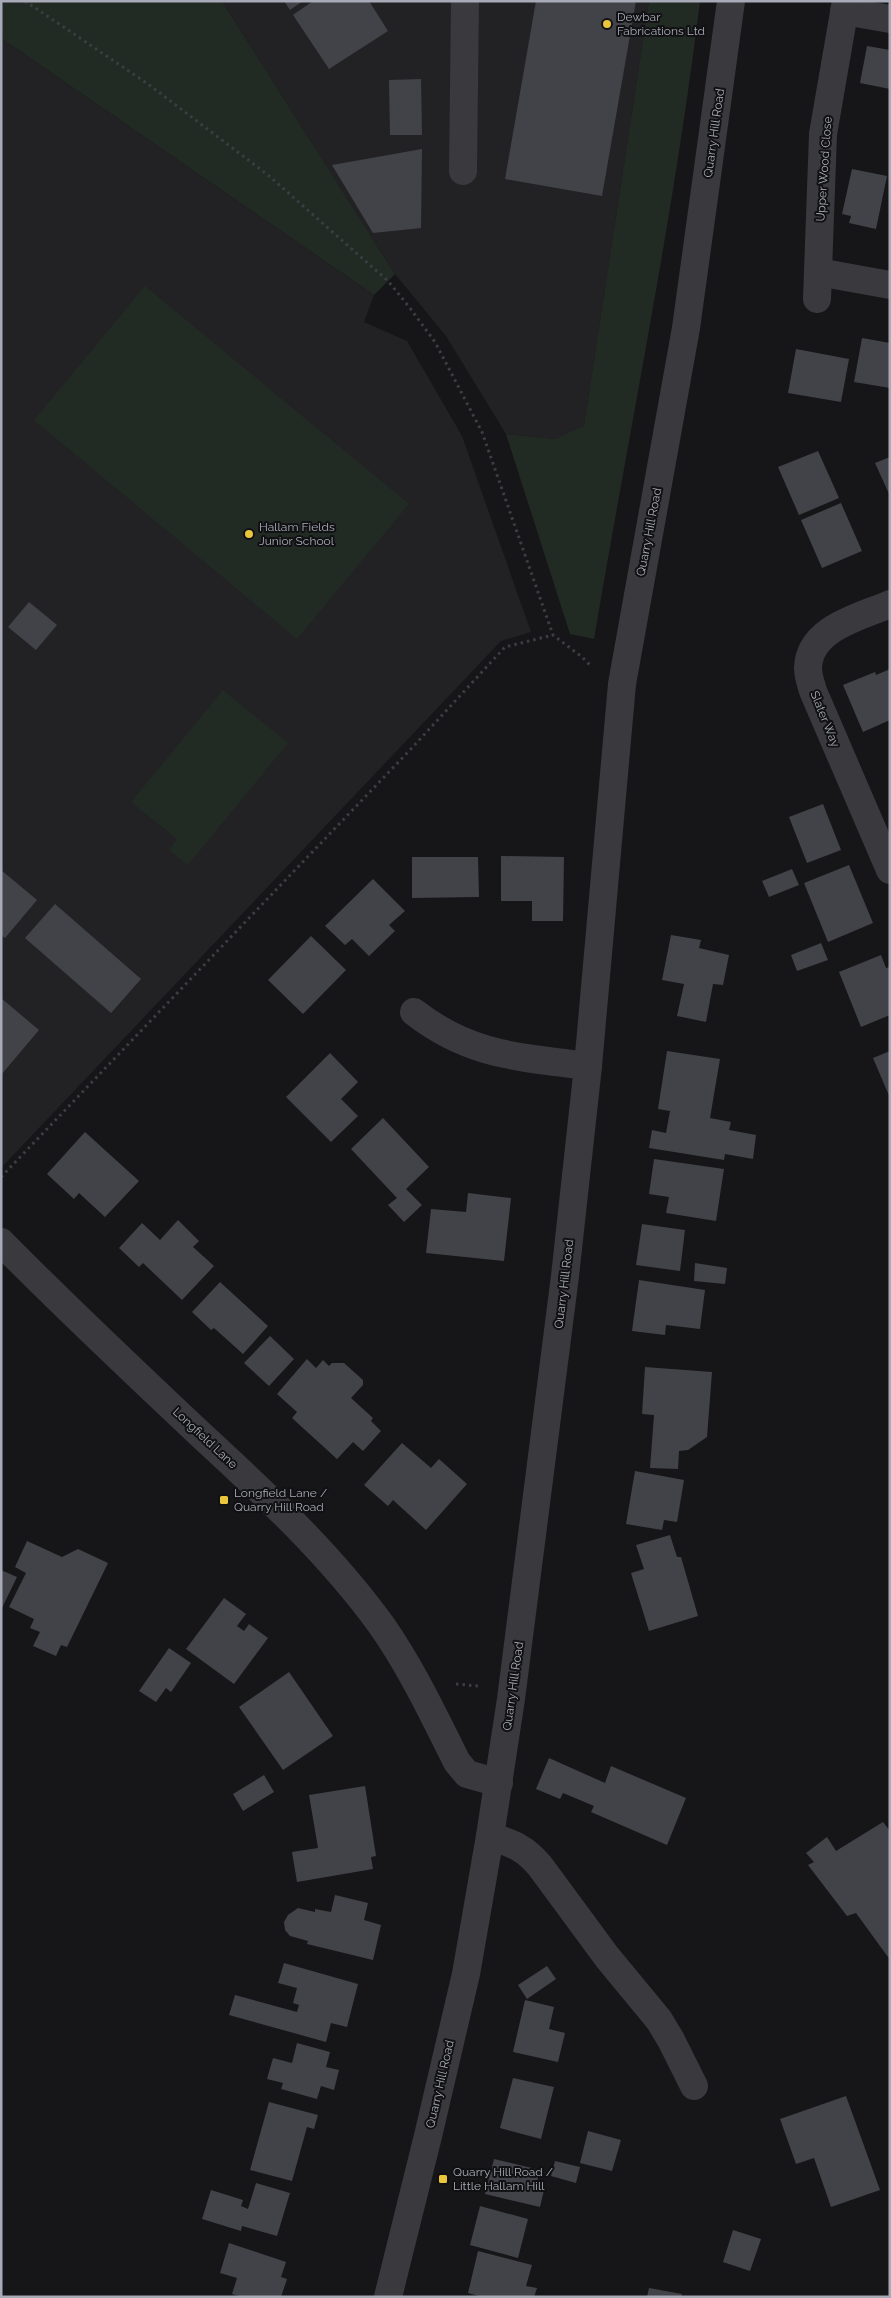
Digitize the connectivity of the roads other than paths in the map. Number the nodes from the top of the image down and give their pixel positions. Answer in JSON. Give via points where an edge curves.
{"nodes":[{"id":1,"x":465,"y":1,"type":"edge"},
{"id":2,"x":731,"y":1,"type":"edge"},
{"id":3,"x":845,"y":6,"type":"edge"},
{"id":4,"x":890,"y":18,"type":"edge"},
{"id":5,"x":463,"y":171,"type":"dead end"},
{"id":6,"x":890,"y":285,"type":"edge"},
{"id":7,"x":890,"y":604,"type":"edge"},
{"id":8,"x":890,"y":870,"type":"edge"},
{"id":9,"x":414,"y":1012,"type":"dead end"},
{"id":10,"x":588,"y":1066,"type":"junction"},
{"id":11,"x":1,"y":1242,"type":"edge"},
{"id":12,"x":499,"y":1783,"type":"junction"},
{"id":13,"x":490,"y":1836,"type":"junction"},
{"id":14,"x":694,"y":2086,"type":"dead end"},
{"id":15,"x":388,"y":2297,"type":"edge"}],
"edges":[{"from":1,"to":5,"type":"street"},
{"from":2,"to":10,"type":"street","name":"Quarry Hill Road","via":[[686,328],[623,676]]},
{"from":3,"to":4,"type":"street","name":"Upper Wood Close"},
{"from":3,"to":6,"type":"street","name":"Upper Wood Close","via":[[824,134],[818,286]]},
{"from":7,"to":8,"type":"street","name":"Slater Way","via":[[822,637],[808,668],[813,691]]},
{"from":9,"to":10,"type":"street","via":[[451,1038],[490,1052]]},
{"from":10,"to":12,"type":"street","name":"Quarry Hill Road","via":[[565,1276]]},
{"from":11,"to":12,"type":"street","name":"Longfield Lane","via":[[321,1551],[387,1634],[419,1685],[457,1762],[467,1774]]},
{"from":12,"to":13,"type":"street","name":"Quarry Hill Road"},
{"from":13,"to":14,"type":"street","via":[[519,1846],[540,1866],[659,2020]]},
{"from":13,"to":15,"type":"street","name":"Quarry Hill Road","via":[[466,1974]]}]}
